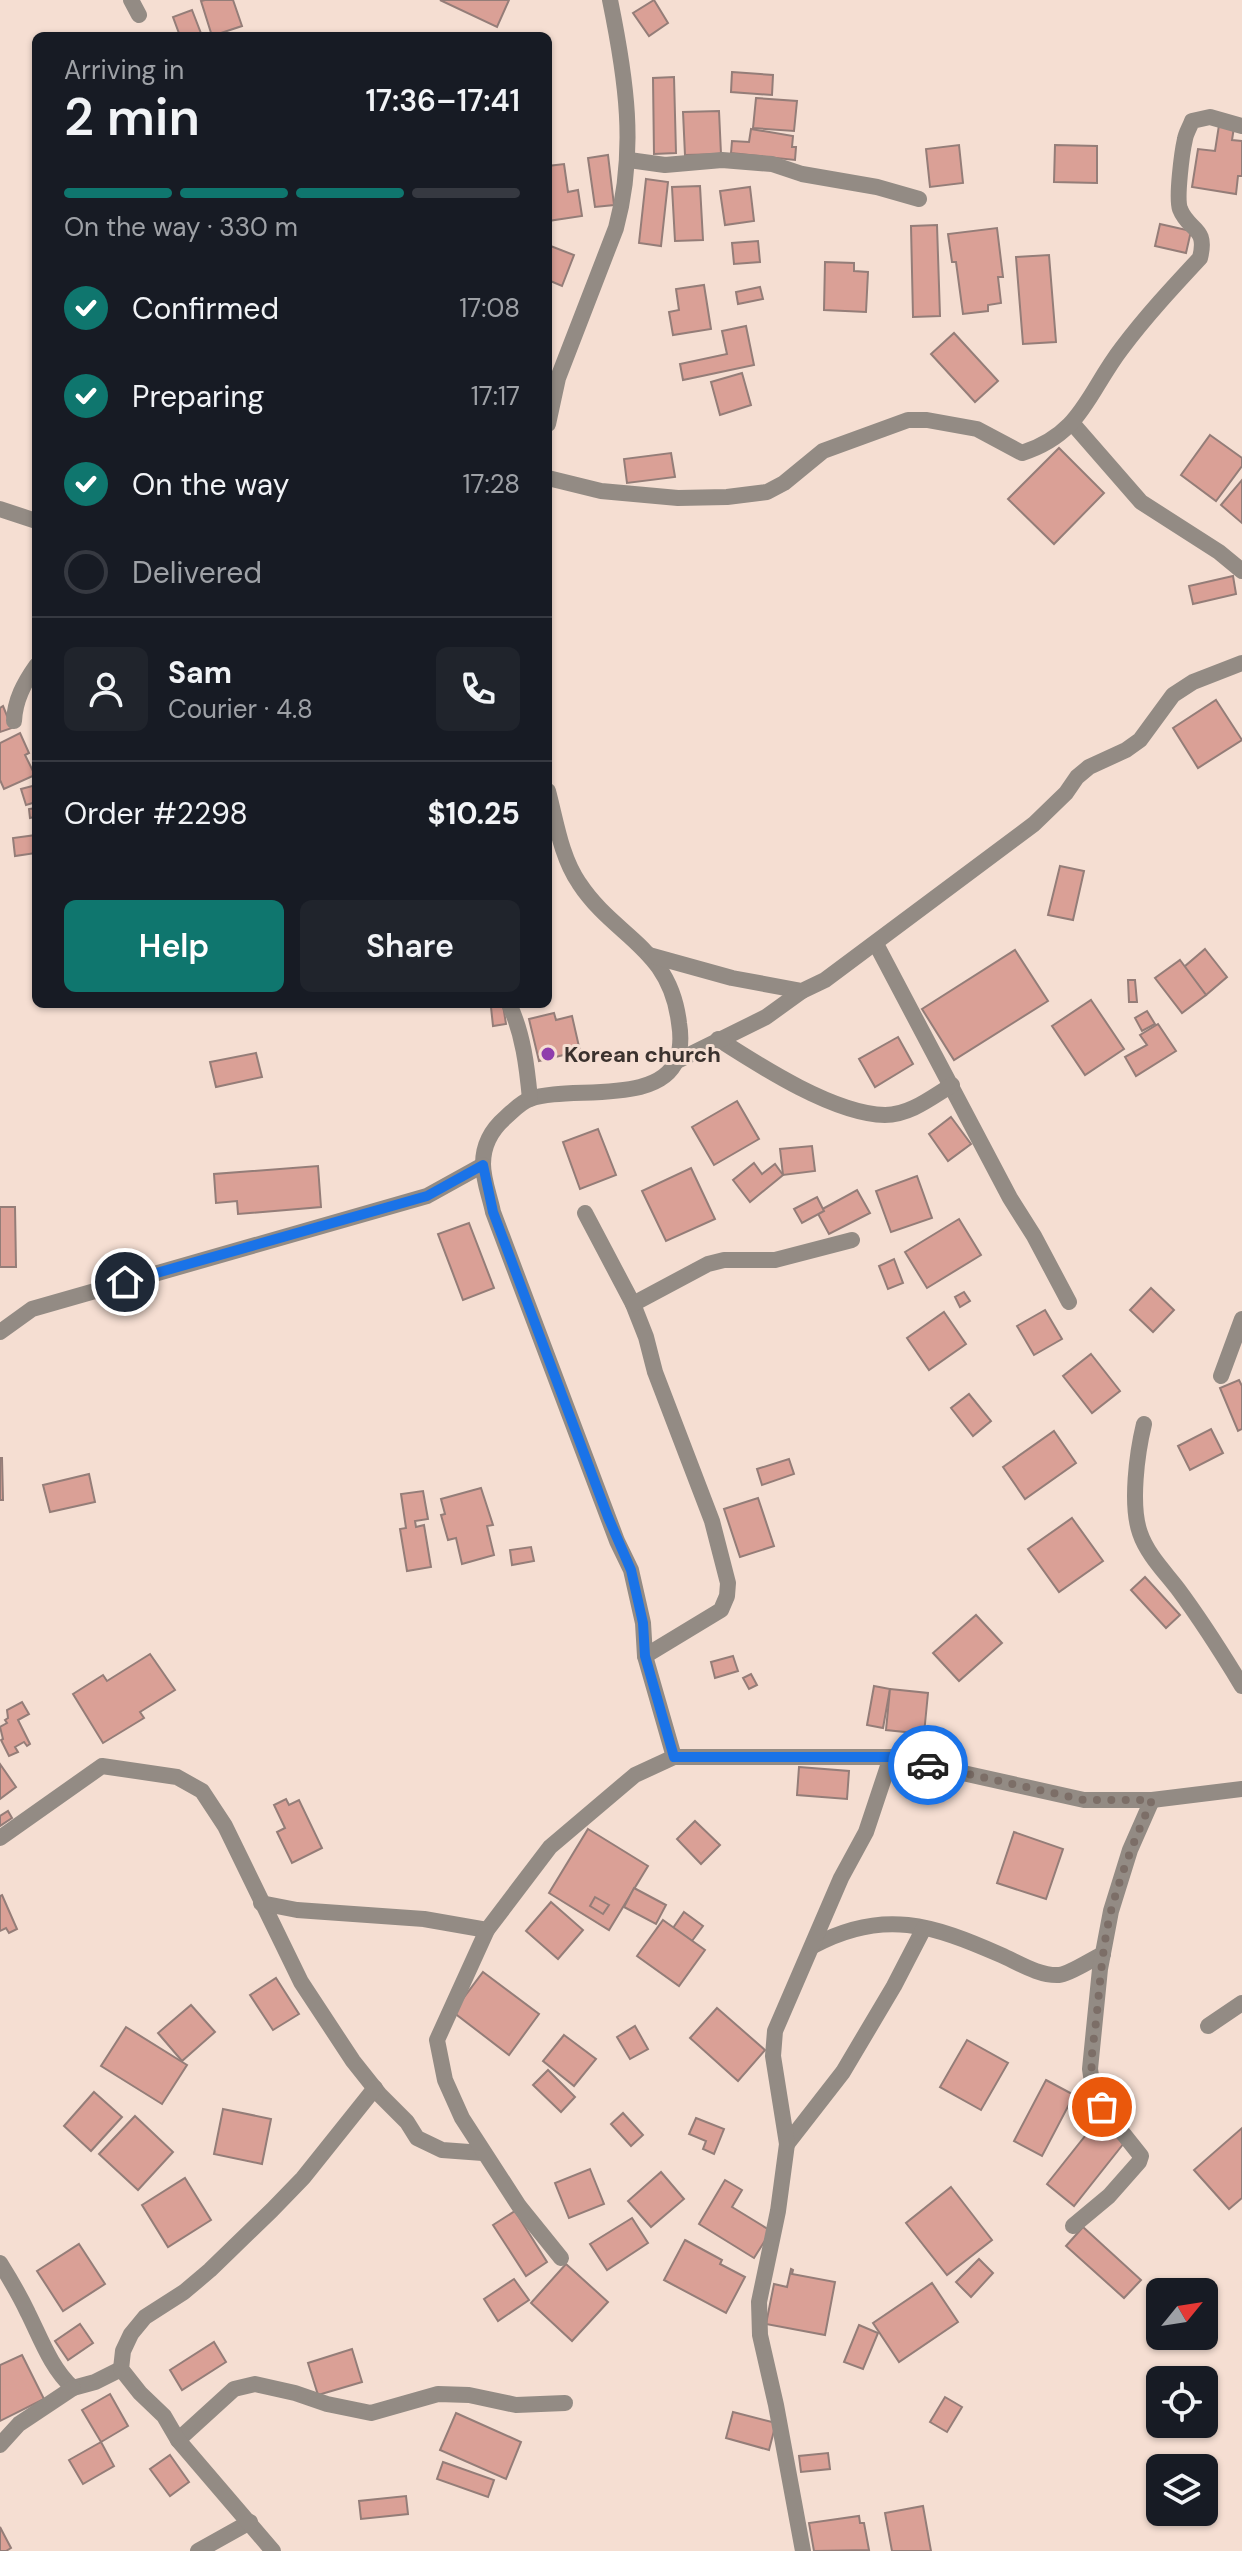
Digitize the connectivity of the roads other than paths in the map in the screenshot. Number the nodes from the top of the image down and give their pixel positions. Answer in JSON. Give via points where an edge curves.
{"nodes":[{"id":1,"x":610,"y":0,"type":"edge"},
{"id":2,"x":1242,"y":126,"type":"edge"},
{"id":3,"x":629,"y":160,"type":"junction"},
{"id":4,"x":919,"y":199,"type":"dead end"},
{"id":5,"x":554,"y":376,"type":"edge"},
{"id":6,"x":1073,"y":424,"type":"junction"},
{"id":7,"x":552,"y":479,"type":"edge"},
{"id":8,"x":0,"y":509,"type":"edge"},
{"id":9,"x":32,"y":520,"type":"edge"},
{"id":10,"x":1242,"y":571,"type":"edge"},
{"id":11,"x":1242,"y":663,"type":"edge"},
{"id":12,"x":32,"y":673,"type":"edge"},
{"id":13,"x":14,"y":721,"type":"dead end"},
{"id":14,"x":552,"y":805,"type":"edge"},
{"id":15,"x":876,"y":944,"type":"junction"},
{"id":16,"x":649,"y":955,"type":"junction"},
{"id":17,"x":802,"y":991,"type":"junction"},
{"id":18,"x":511,"y":1008,"type":"edge"},
{"id":19,"x":718,"y":1039,"type":"junction"},
{"id":20,"x":677,"y":1061,"type":"junction"},
{"id":21,"x":952,"y":1085,"type":"junction"},
{"id":22,"x":530,"y":1099,"type":"junction"},
{"id":23,"x":483,"y":1165,"type":"junction"},
{"id":24,"x":585,"y":1213,"type":"dead end"},
{"id":25,"x":852,"y":1240,"type":"dead end"},
{"id":26,"x":1069,"y":1302,"type":"dead end"},
{"id":27,"x":633,"y":1304,"type":"junction"},
{"id":28,"x":1242,"y":1319,"type":"edge"},
{"id":29,"x":0,"y":1332,"type":"edge"},
{"id":30,"x":1221,"y":1376,"type":"dead end"},
{"id":31,"x":1144,"y":1424,"type":"dead end"},
{"id":32,"x":645,"y":1656,"type":"junction"},
{"id":33,"x":1242,"y":1686,"type":"edge"},
{"id":34,"x":674,"y":1757,"type":"junction"},
{"id":35,"x":891,"y":1757,"type":"junction"},
{"id":36,"x":1242,"y":1789,"type":"edge"},
{"id":37,"x":1152,"y":1800,"type":"junction"},
{"id":38,"x":0,"y":1838,"type":"edge"},
{"id":39,"x":261,"y":1903,"type":"junction"},
{"id":40,"x":924,"y":1928,"type":"junction"},
{"id":41,"x":487,"y":1930,"type":"junction"},
{"id":42,"x":813,"y":1946,"type":"junction"},
{"id":43,"x":1103,"y":1954,"type":"junction"},
{"id":44,"x":1242,"y":2003,"type":"edge"},
{"id":45,"x":1208,"y":2026,"type":"dead end"},
{"id":46,"x":375,"y":2088,"type":"junction"},
{"id":47,"x":787,"y":2144,"type":"junction"},
{"id":48,"x":483,"y":2153,"type":"junction"},
{"id":49,"x":1073,"y":2226,"type":"dead end"},
{"id":50,"x":561,"y":2258,"type":"dead end"},
{"id":51,"x":0,"y":2263,"type":"edge"},
{"id":52,"x":121,"y":2369,"type":"junction"},
{"id":53,"x":73,"y":2388,"type":"junction"},
{"id":54,"x":565,"y":2403,"type":"dead end"},
{"id":55,"x":178,"y":2440,"type":"junction"},
{"id":56,"x":0,"y":2445,"type":"edge"},
{"id":57,"x":250,"y":2522,"type":"junction"},
{"id":58,"x":198,"y":2551,"type":"edge"},
{"id":59,"x":273,"y":2551,"type":"edge"},
{"id":60,"x":803,"y":2551,"type":"edge"}],
"edges":[{"from":1,"to":3,"type":"street","via":[[624,74]]},
{"from":2,"to":6,"type":"street","via":[[1210,117],[1192,121],[1185,138],[1178,206],[1199,230],[1200,258],[1120,350]]},
{"from":3,"to":4,"type":"street","via":[[772,164]]},
{"from":3,"to":5,"type":"street","via":[[616,228]]},
{"from":6,"to":7,"type":"street","via":[[1041,447],[1022,453],[977,429],[908,420],[823,451],[767,492],[727,497],[601,491]]},
{"from":6,"to":10,"type":"street","via":[[1141,502]]},
{"from":8,"to":9,"type":"street"},
{"from":11,"to":15,"type":"street","via":[[1173,695],[1140,740],[1089,767],[1034,824]]},
{"from":12,"to":13,"type":"street","via":[[20,693]]},
{"from":14,"to":16,"type":"street","via":[[579,884]]},
{"from":15,"to":17,"type":"street"},
{"from":15,"to":21,"type":"street"},
{"from":16,"to":17,"type":"street"},
{"from":16,"to":20,"type":"street","via":[[665,973],[678,1010]]},
{"from":17,"to":19,"type":"street","via":[[766,1017]]},
{"from":18,"to":22,"type":"street"},
{"from":19,"to":20,"type":"street"},
{"from":19,"to":21,"type":"street","via":[[774,1075],[863,1111],[887,1115],[910,1110]]},
{"from":20,"to":22,"type":"street","via":[[649,1084],[625,1091]]},
{"from":21,"to":26,"type":"street"},
{"from":22,"to":23,"type":"street","via":[[493,1127]]},
{"from":23,"to":29,"type":"street","via":[[427,1196],[32,1309]]},
{"from":23,"to":32,"type":"street","via":[[493,1212],[631,1570]]},
{"from":24,"to":27,"type":"street"},
{"from":25,"to":27,"type":"street","via":[[775,1260],[708,1264]]},
{"from":27,"to":32,"type":"street","via":[[712,1521],[728,1583],[721,1610]]},
{"from":28,"to":30,"type":"street"},
{"from":31,"to":33,"type":"street","via":[[1136,1454],[1139,1532]]},
{"from":32,"to":34,"type":"street"},
{"from":34,"to":35,"type":"street"},
{"from":34,"to":41,"type":"street","via":[[635,1775],[550,1847]]},
{"from":35,"to":37,"type":"street","via":[[1084,1800]]},
{"from":35,"to":42,"type":"street","via":[[866,1832]]},
{"from":36,"to":37,"type":"street"},
{"from":37,"to":43,"type":"street","via":[[1130,1850]]},
{"from":38,"to":39,"type":"street","via":[[102,1766],[177,1777],[202,1791],[225,1826]]},
{"from":39,"to":41,"type":"street"},
{"from":39,"to":46,"type":"street","via":[[301,1982]]},
{"from":40,"to":42,"type":"street","via":[[903,1923],[863,1926]]},
{"from":40,"to":43,"type":"street","via":[[959,1936],[1044,1974],[1063,1975]]},
{"from":40,"to":47,"type":"street","via":[[843,2072]]},
{"from":41,"to":48,"type":"street","via":[[437,2040],[445,2080]]},
{"from":42,"to":47,"type":"street","via":[[775,2031],[773,2056]]},
{"from":43,"to":49,"type":"street","via":[[1090,2069],[1093,2089],[1141,2156],[1109,2196]]},
{"from":44,"to":45,"type":"street"},
{"from":46,"to":48,"type":"street","via":[[417,2138],[442,2150]]},
{"from":46,"to":52,"type":"street","via":[[272,2210],[184,2292],[145,2317],[123,2351]]},
{"from":47,"to":60,"type":"street","via":[[759,2302],[760,2335]]},
{"from":48,"to":50,"type":"street"},
{"from":51,"to":53,"type":"street","via":[[42,2344]]},
{"from":52,"to":53,"type":"street"},
{"from":52,"to":55,"type":"street","via":[[164,2416]]},
{"from":53,"to":56,"type":"street","via":[[19,2424]]},
{"from":54,"to":55,"type":"street","via":[[516,2405],[438,2394],[371,2413],[255,2384],[234,2389]]},
{"from":55,"to":57,"type":"street"},
{"from":57,"to":58,"type":"street"},
{"from":57,"to":59,"type":"street"}]}
